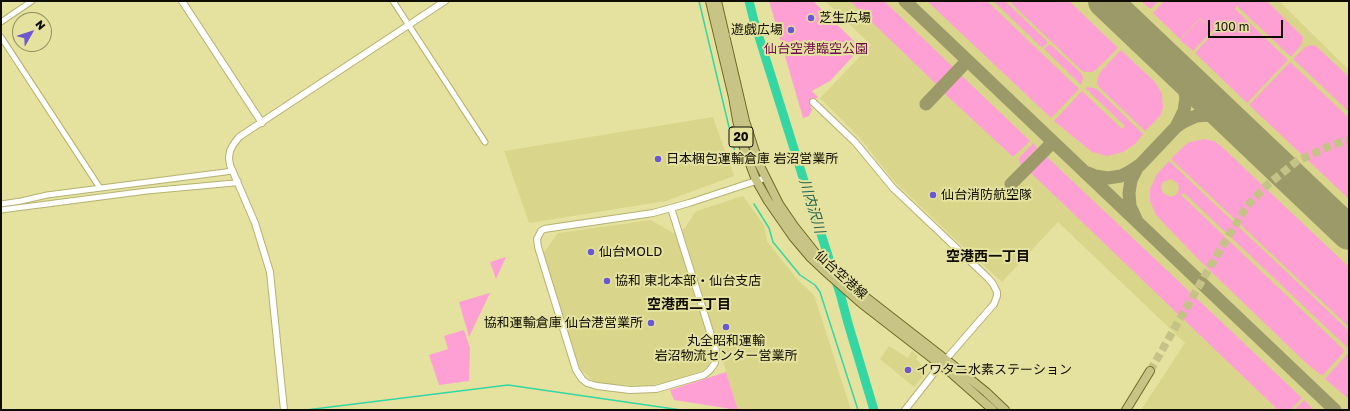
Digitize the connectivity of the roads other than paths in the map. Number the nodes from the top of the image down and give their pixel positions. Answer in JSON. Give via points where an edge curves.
{"nodes":[{"id":1,"x":32,"y":1,"type":"edge"},
{"id":2,"x":182,"y":1,"type":"edge"},
{"id":3,"x":392,"y":1,"type":"edge"},
{"id":4,"x":445,"y":1,"type":"edge"},
{"id":5,"x":710,"y":1,"type":"edge"},
{"id":6,"x":717,"y":1,"type":"edge"},
{"id":7,"x":1,"y":22,"type":"edge"},
{"id":8,"x":408,"y":25,"type":"junction"},
{"id":9,"x":1,"y":37,"type":"edge"},
{"id":10,"x":813,"y":102,"type":"dead end"},
{"id":11,"x":262,"y":123,"type":"junction"},
{"id":12,"x":485,"y":142,"type":"dead end"},
{"id":13,"x":233,"y":172,"type":"junction"},
{"id":14,"x":765,"y":178,"type":"junction"},
{"id":15,"x":756,"y":180,"type":"junction"},
{"id":16,"x":238,"y":181,"type":"junction"},
{"id":17,"x":100,"y":188,"type":"junction"},
{"id":18,"x":1,"y":204,"type":"edge"},
{"id":19,"x":671,"y":208,"type":"junction"},
{"id":20,"x":1,"y":210,"type":"edge"},
{"id":21,"x":943,"y":362,"type":"junction"},
{"id":22,"x":1150,"y":371,"type":"tunnel mouth"},
{"id":23,"x":284,"y":409,"type":"edge"},
{"id":24,"x":905,"y":410,"type":"edge"},
{"id":25,"x":993,"y":410,"type":"edge"},
{"id":26,"x":1005,"y":410,"type":"edge"},
{"id":27,"x":1126,"y":410,"type":"edge"}],
"edges":[{"from":1,"to":7,"type":"street"},
{"from":2,"to":11,"type":"street"},
{"from":3,"to":8,"type":"street"},
{"from":4,"to":8,"type":"street"},
{"from":5,"to":15,"type":"main road","name":"仙台空港線","number":"20","via":[[744,148]]},
{"from":6,"to":14,"type":"main road","name":"仙台空港線","number":"20","via":[[745,122]]},
{"from":8,"to":11,"type":"street"},
{"from":8,"to":12,"type":"street"},
{"from":9,"to":17,"type":"street"},
{"from":10,"to":21,"type":"street","via":[[855,142],[893,188],[996,288],[994,304]]},
{"from":11,"to":13,"type":"street","via":[[239,137],[233,145],[229,158]]},
{"from":13,"to":16,"type":"street"},
{"from":13,"to":17,"type":"street"},
{"from":14,"to":15,"type":"street"},
{"from":14,"to":21,"type":"main road","name":"仙台空港線","number":"20","via":[[779,204],[806,243],[828,266]]},
{"from":15,"to":19,"type":"street"},
{"from":15,"to":21,"type":"main road","name":"仙台空港線","number":"20","via":[[793,237],[810,257],[861,303]]},
{"from":16,"to":20,"type":"street"},
{"from":16,"to":23,"type":"street","via":[[255,222],[270,272]]},
{"from":17,"to":18,"type":"street"},
{"from":19,"to":19,"type":"street","via":[[544,229],[536,239],[576,370],[587,383],[630,390],[656,389],[704,375],[715,363],[716,351]]},
{"from":21,"to":24,"type":"street"},
{"from":21,"to":25,"type":"main road","name":"仙台空港線","number":"20"},
{"from":21,"to":26,"type":"main road","name":"仙台空港線","number":"20","via":[[986,392]]},
{"from":22,"to":27,"type":"main road"}]}
